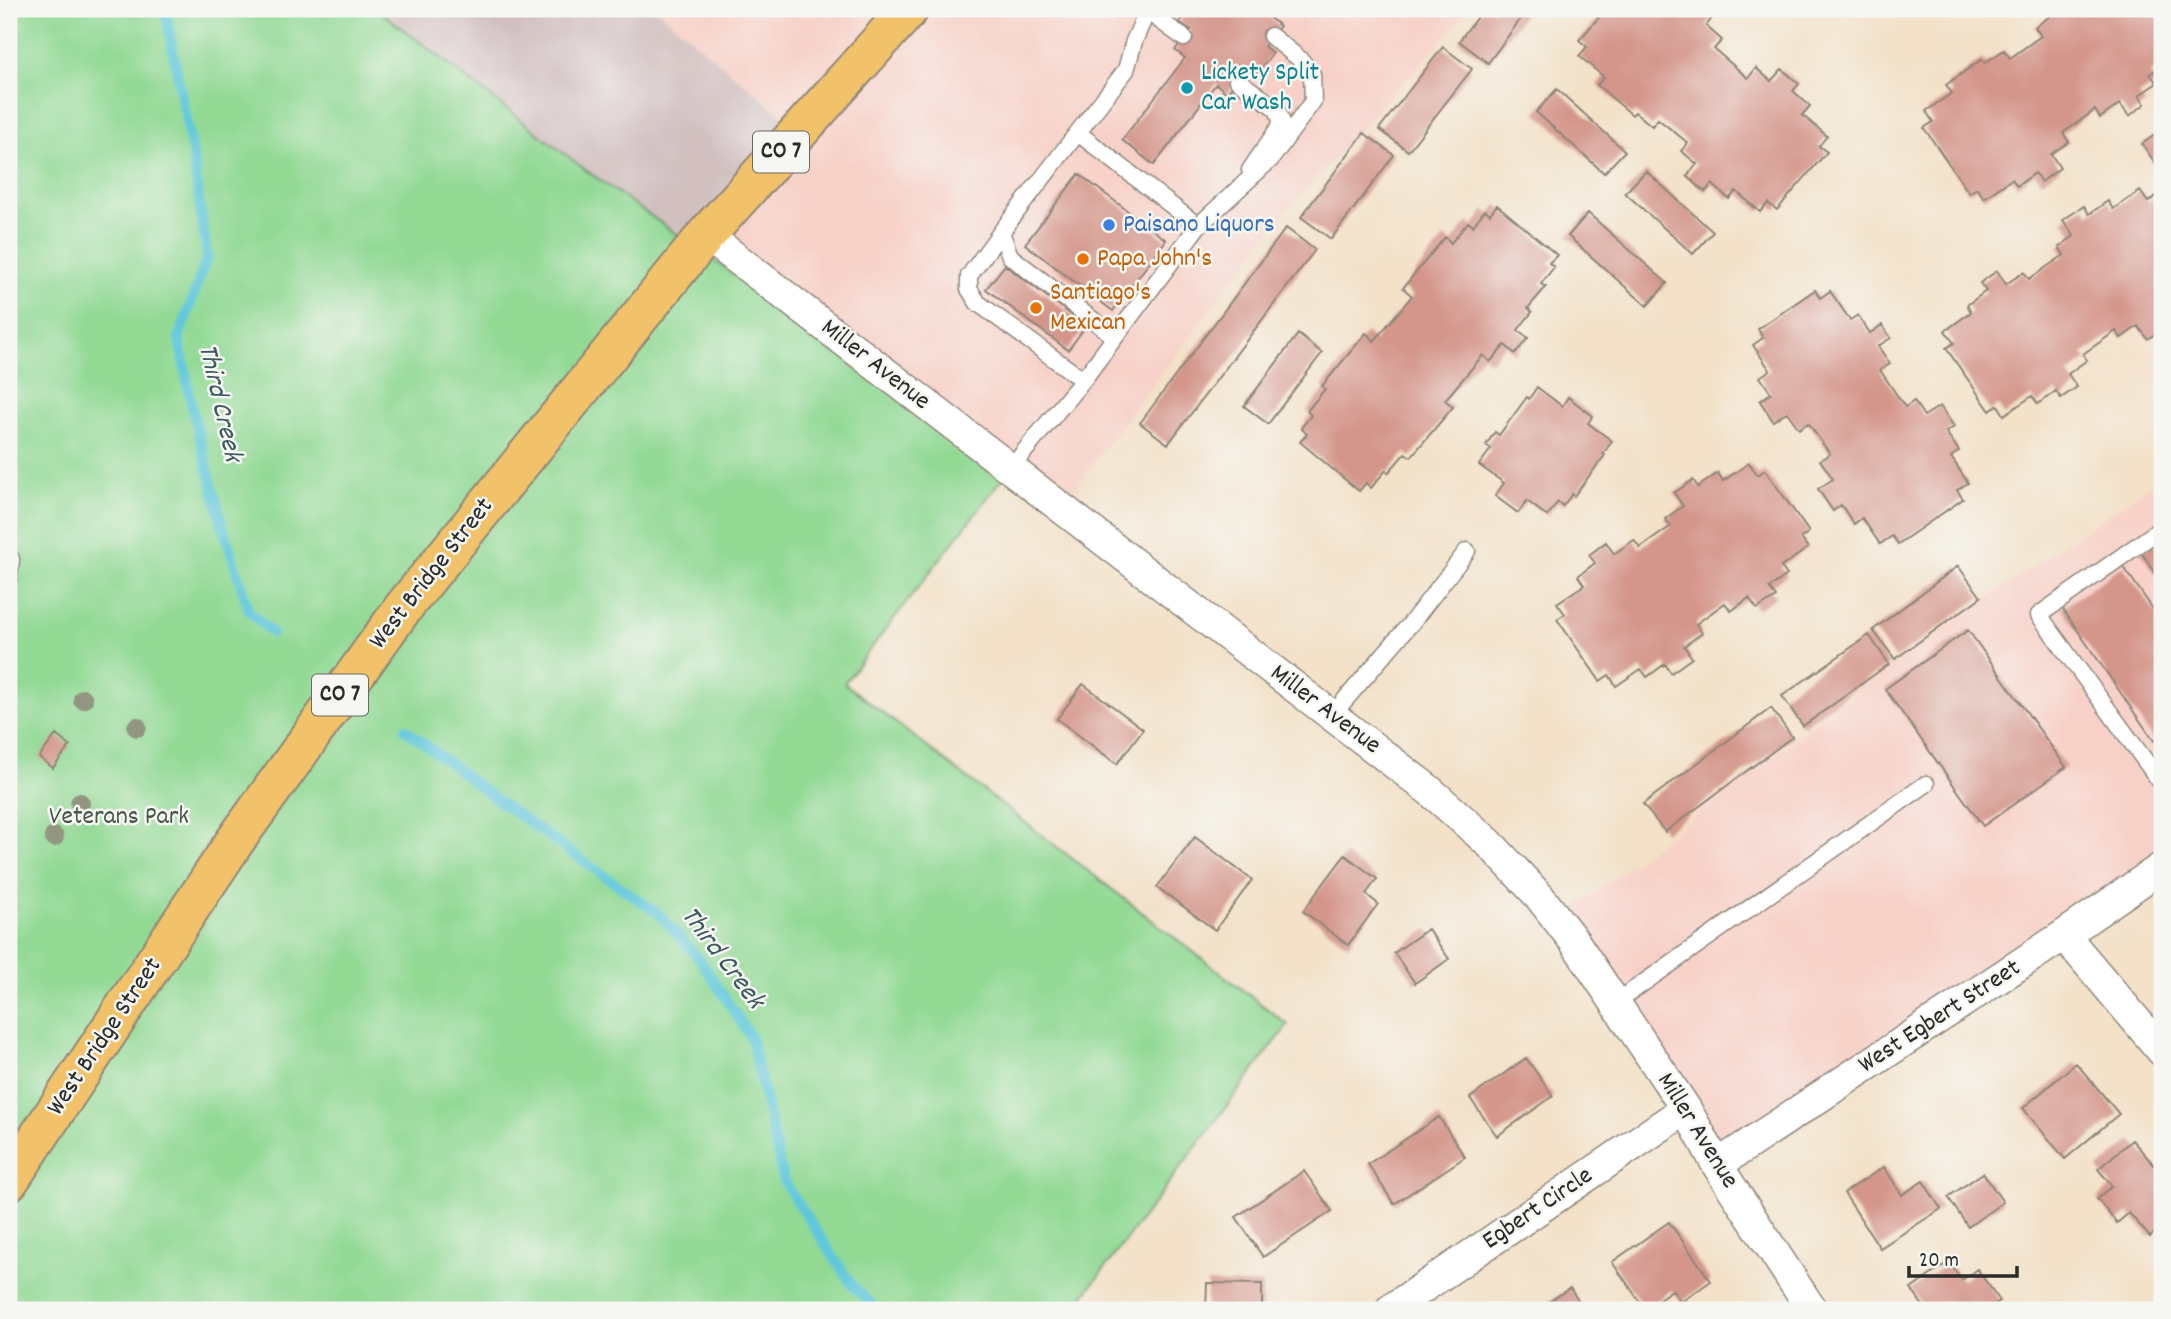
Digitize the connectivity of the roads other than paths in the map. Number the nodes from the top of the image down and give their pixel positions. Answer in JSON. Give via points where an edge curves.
{"nodes":[{"id":1,"x":909,"y":9,"type":"edge"},
{"id":2,"x":1148,"y":10,"type":"edge"},
{"id":3,"x":1271,"y":36,"type":"dead end"},
{"id":4,"x":1184,"y":38,"type":"dead end"},
{"id":5,"x":1237,"y":80,"type":"dead end"},
{"id":6,"x":1078,"y":133,"type":"junction"},
{"id":7,"x":1235,"y":192,"type":"junction"},
{"id":8,"x":1198,"y":226,"type":"junction"},
{"id":9,"x":1001,"y":232,"type":"junction"},
{"id":10,"x":706,"y":235,"type":"junction"},
{"id":11,"x":1115,"y":337,"type":"junction"},
{"id":12,"x":1083,"y":380,"type":"junction"},
{"id":13,"x":1010,"y":469,"type":"junction"},
{"id":14,"x":2162,"y":528,"type":"edge"},
{"id":15,"x":1467,"y":551,"type":"dead end"},
{"id":16,"x":11,"y":559,"type":"dead end"},
{"id":17,"x":9,"y":578,"type":"edge"},
{"id":18,"x":1332,"y":715,"type":"junction"},
{"id":19,"x":2162,"y":784,"type":"edge"},
{"id":20,"x":1926,"y":785,"type":"dead end"},
{"id":21,"x":2162,"y":867,"type":"edge"},
{"id":22,"x":2064,"y":935,"type":"junction"},
{"id":23,"x":1615,"y":1003,"type":"junction"},
{"id":24,"x":2162,"y":1051,"type":"edge"},
{"id":25,"x":1686,"y":1109,"type":"junction"},
{"id":26,"x":1717,"y":1165,"type":"junction"},
{"id":27,"x":9,"y":1181,"type":"edge"},
{"id":28,"x":1390,"y":1310,"type":"edge"},
{"id":29,"x":1812,"y":1310,"type":"edge"}],
"edges":[{"from":1,"to":10,"type":"main road","name":"West Bridge Street","number":"CO 7"},
{"from":2,"to":4,"type":"lane"},
{"from":2,"to":6,"type":"lane","via":[[1126,70]]},
{"from":3,"to":7,"type":"lane","via":[[1312,74],[1313,101],[1271,159]]},
{"from":5,"to":7,"type":"lane","via":[[1277,109],[1282,123]]},
{"from":6,"to":8,"type":"lane"},
{"from":6,"to":9,"type":"lane"},
{"from":7,"to":8,"type":"lane"},
{"from":8,"to":11,"type":"lane"},
{"from":9,"to":11,"type":"lane","via":[[1010,256]]},
{"from":9,"to":12,"type":"lane","via":[[969,276],[969,289],[978,303]]},
{"from":10,"to":13,"type":"street","name":"Miller Avenue"},
{"from":10,"to":27,"type":"main road","name":"West Bridge Street","number":"CO 7","via":[[403,608],[233,844]]},
{"from":11,"to":12,"type":"lane"},
{"from":12,"to":13,"type":"lane"},
{"from":13,"to":18,"type":"street","name":"Miller Avenue"},
{"from":14,"to":19,"type":"lane","via":[[2039,615]]},
{"from":15,"to":18,"type":"lane"},
{"from":16,"to":17,"type":"lane"},
{"from":18,"to":23,"type":"street","name":"Miller Avenue","via":[[1490,844],[1539,896]]},
{"from":20,"to":23,"type":"lane"},
{"from":21,"to":22,"type":"street","name":"West Egbert Street"},
{"from":22,"to":24,"type":"street"},
{"from":22,"to":26,"type":"street","name":"West Egbert Street"},
{"from":23,"to":25,"type":"street","name":"Miller Avenue"},
{"from":25,"to":26,"type":"street","name":"Miller Avenue"},
{"from":25,"to":28,"type":"street","name":"Egbert Circle"},
{"from":26,"to":29,"type":"street","name":"Miller Avenue"}]}
